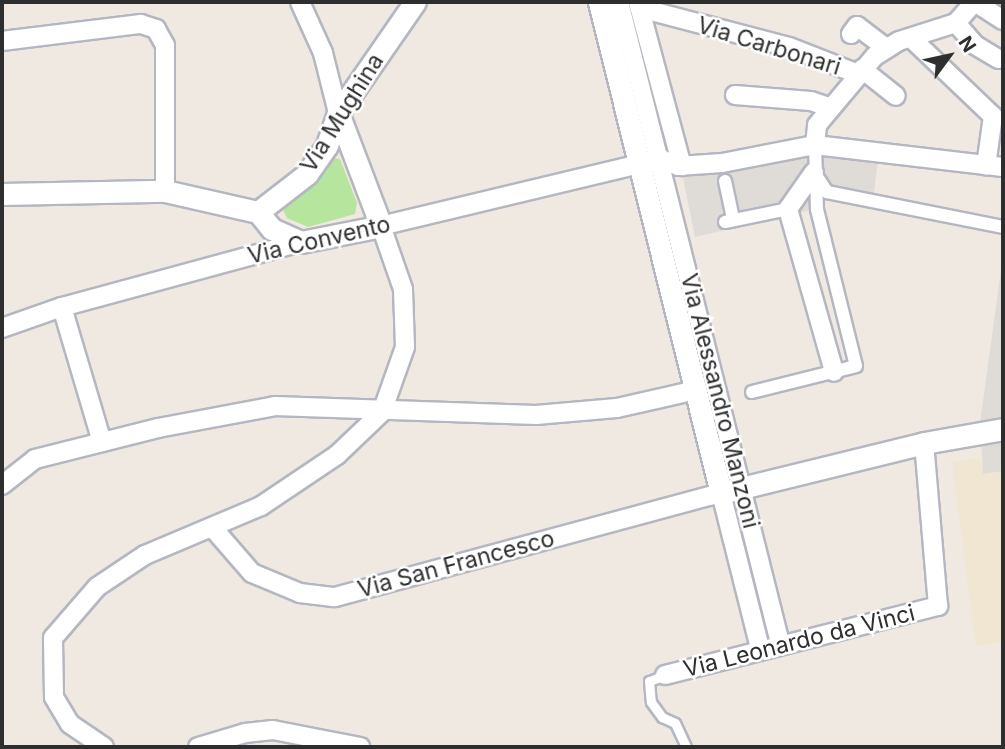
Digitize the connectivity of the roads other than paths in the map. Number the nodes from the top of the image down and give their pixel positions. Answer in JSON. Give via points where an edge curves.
{"nodes":[{"id":1,"x":415,"y":2,"type":"edge"},
{"id":2,"x":599,"y":2,"type":"edge"},
{"id":3,"x":619,"y":2,"type":"edge"},
{"id":4,"x":975,"y":2,"type":"edge"},
{"id":5,"x":639,"y":5,"type":"edge"},
{"id":6,"x":308,"y":6,"type":"edge"},
{"id":7,"x":1003,"y":20,"type":"edge"},
{"id":8,"x":956,"y":23,"type":"junction"},
{"id":9,"x":851,"y":34,"type":"dead end"},
{"id":10,"x":911,"y":38,"type":"junction"},
{"id":11,"x":2,"y":41,"type":"edge"},
{"id":12,"x":885,"y":47,"type":"junction"},
{"id":13,"x":998,"y":59,"type":"dead end"},
{"id":14,"x":860,"y":71,"type":"junction"},
{"id":15,"x":735,"y":95,"type":"dead end"},
{"id":16,"x":896,"y":96,"type":"dead end"},
{"id":17,"x":831,"y":108,"type":"junction"},
{"id":18,"x":338,"y":113,"type":"junction"},
{"id":19,"x":815,"y":145,"type":"junction"},
{"id":20,"x":662,"y":159,"type":"junction"},
{"id":21,"x":640,"y":164,"type":"junction"},
{"id":22,"x":682,"y":166,"type":"junction"},
{"id":23,"x":994,"y":167,"type":"edge"},
{"id":24,"x":814,"y":172,"type":"junction"},
{"id":25,"x":725,"y":181,"type":"dead end"},
{"id":26,"x":165,"y":191,"type":"junction"},
{"id":27,"x":2,"y":194,"type":"edge"},
{"id":28,"x":788,"y":209,"type":"junction"},
{"id":29,"x":258,"y":212,"type":"junction"},
{"id":30,"x":381,"y":226,"type":"junction"},
{"id":31,"x":1003,"y":227,"type":"edge"},
{"id":32,"x":301,"y":242,"type":"junction"},
{"id":33,"x":62,"y":307,"type":"junction"},
{"id":34,"x":2,"y":328,"type":"edge"},
{"id":35,"x":834,"y":372,"type":"junction"},
{"id":36,"x":696,"y":390,"type":"junction"},
{"id":37,"x":752,"y":392,"type":"dead end"},
{"id":38,"x":383,"y":412,"type":"junction"},
{"id":39,"x":1003,"y":429,"type":"edge"},
{"id":40,"x":102,"y":442,"type":"junction"},
{"id":41,"x":924,"y":443,"type":"junction"},
{"id":42,"x":2,"y":485,"type":"edge"},
{"id":43,"x":742,"y":488,"type":"junction"},
{"id":44,"x":721,"y":493,"type":"junction"},
{"id":45,"x":212,"y":527,"type":"junction"},
{"id":46,"x":780,"y":643,"type":"junction"},
{"id":47,"x":760,"y":648,"type":"junction"},
{"id":48,"x":665,"y":674,"type":"joint"},
{"id":49,"x":104,"y":747,"type":"edge"},
{"id":50,"x":198,"y":747,"type":"edge"},
{"id":51,"x":360,"y":747,"type":"edge"},
{"id":52,"x":686,"y":747,"type":"edge"}],
"edges":[{"from":1,"to":18,"type":"street","name":"Via Mughina"},
{"from":2,"to":21,"type":"street","name":"Via Alessandro Manzoni"},
{"from":3,"to":20,"type":"street","name":"Via Alessandro Manzoni"},
{"from":4,"to":7,"type":"street"},
{"from":4,"to":8,"type":"street"},
{"from":5,"to":14,"type":"street","name":"Via Carbonari"},
{"from":5,"to":22,"type":"street"},
{"from":6,"to":18,"type":"street"},
{"from":8,"to":10,"type":"street"},
{"from":8,"to":13,"type":"street","via":[[975,45]]},
{"from":9,"to":12,"type":"street","via":[[857,26]]},
{"from":10,"to":12,"type":"street"},
{"from":10,"to":23,"type":"street","via":[[993,116]]},
{"from":11,"to":26,"type":"street","via":[[141,24],[156,29],[165,45]]},
{"from":12,"to":14,"type":"street"},
{"from":14,"to":16,"type":"street","name":"Via Carbonari"},
{"from":14,"to":17,"type":"street"},
{"from":15,"to":17,"type":"street","via":[[811,100]]},
{"from":17,"to":19,"type":"street","via":[[817,125]]},
{"from":18,"to":29,"type":"street","name":"Via Mughina","via":[[327,145],[307,174]]},
{"from":18,"to":30,"type":"street"},
{"from":19,"to":22,"type":"street"},
{"from":19,"to":23,"type":"street"},
{"from":19,"to":24,"type":"street"},
{"from":20,"to":21,"type":"street"},
{"from":20,"to":22,"type":"street"},
{"from":20,"to":43,"type":"street","name":"Via Alessandro Manzoni"},
{"from":21,"to":30,"type":"street","name":"Via Convento"},
{"from":21,"to":36,"type":"street","name":"Via Alessandro Manzoni"},
{"from":24,"to":28,"type":"street"},
{"from":24,"to":31,"type":"street","via":[[827,192]]},
{"from":24,"to":35,"type":"street","via":[[817,209],[856,366]]},
{"from":25,"to":28,"type":"street","via":[[729,221]]},
{"from":26,"to":27,"type":"street"},
{"from":26,"to":29,"type":"street"},
{"from":28,"to":35,"type":"street"},
{"from":29,"to":32,"type":"street","via":[[272,229]]},
{"from":30,"to":32,"type":"street","name":"Via Convento"},
{"from":30,"to":38,"type":"street","via":[[403,289],[405,347]]},
{"from":32,"to":33,"type":"street","name":"Via Convento"},
{"from":33,"to":34,"type":"street","name":"Via Convento"},
{"from":33,"to":40,"type":"street"},
{"from":35,"to":37,"type":"street"},
{"from":36,"to":38,"type":"street","via":[[617,408],[536,415]]},
{"from":36,"to":44,"type":"street","name":"Via Alessandro Manzoni"},
{"from":38,"to":40,"type":"street","via":[[275,406]]},
{"from":38,"to":45,"type":"street","via":[[337,455],[261,506]]},
{"from":39,"to":41,"type":"street"},
{"from":40,"to":42,"type":"street","via":[[35,459]]},
{"from":41,"to":43,"type":"street"},
{"from":41,"to":46,"type":"street","name":"Via Leonardo da Vinci","via":[[938,606]]},
{"from":43,"to":44,"type":"street"},
{"from":43,"to":46,"type":"street","name":"Via Alessandro Manzoni"},
{"from":44,"to":45,"type":"street","name":"Via San Francesco","via":[[335,597],[300,593],[252,573]]},
{"from":44,"to":47,"type":"street","name":"Via Alessandro Manzoni"},
{"from":45,"to":49,"type":"street","via":[[145,555],[97,587],[53,638],[54,697],[69,724]]},
{"from":46,"to":47,"type":"street","name":"Via Leonardo da Vinci"},
{"from":47,"to":48,"type":"street","name":"Via Leonardo da Vinci"},
{"from":48,"to":52,"type":"lane","via":[[649,681],[651,702],[662,718],[675,723]]},
{"from":50,"to":51,"type":"street","via":[[273,730]]}]}
